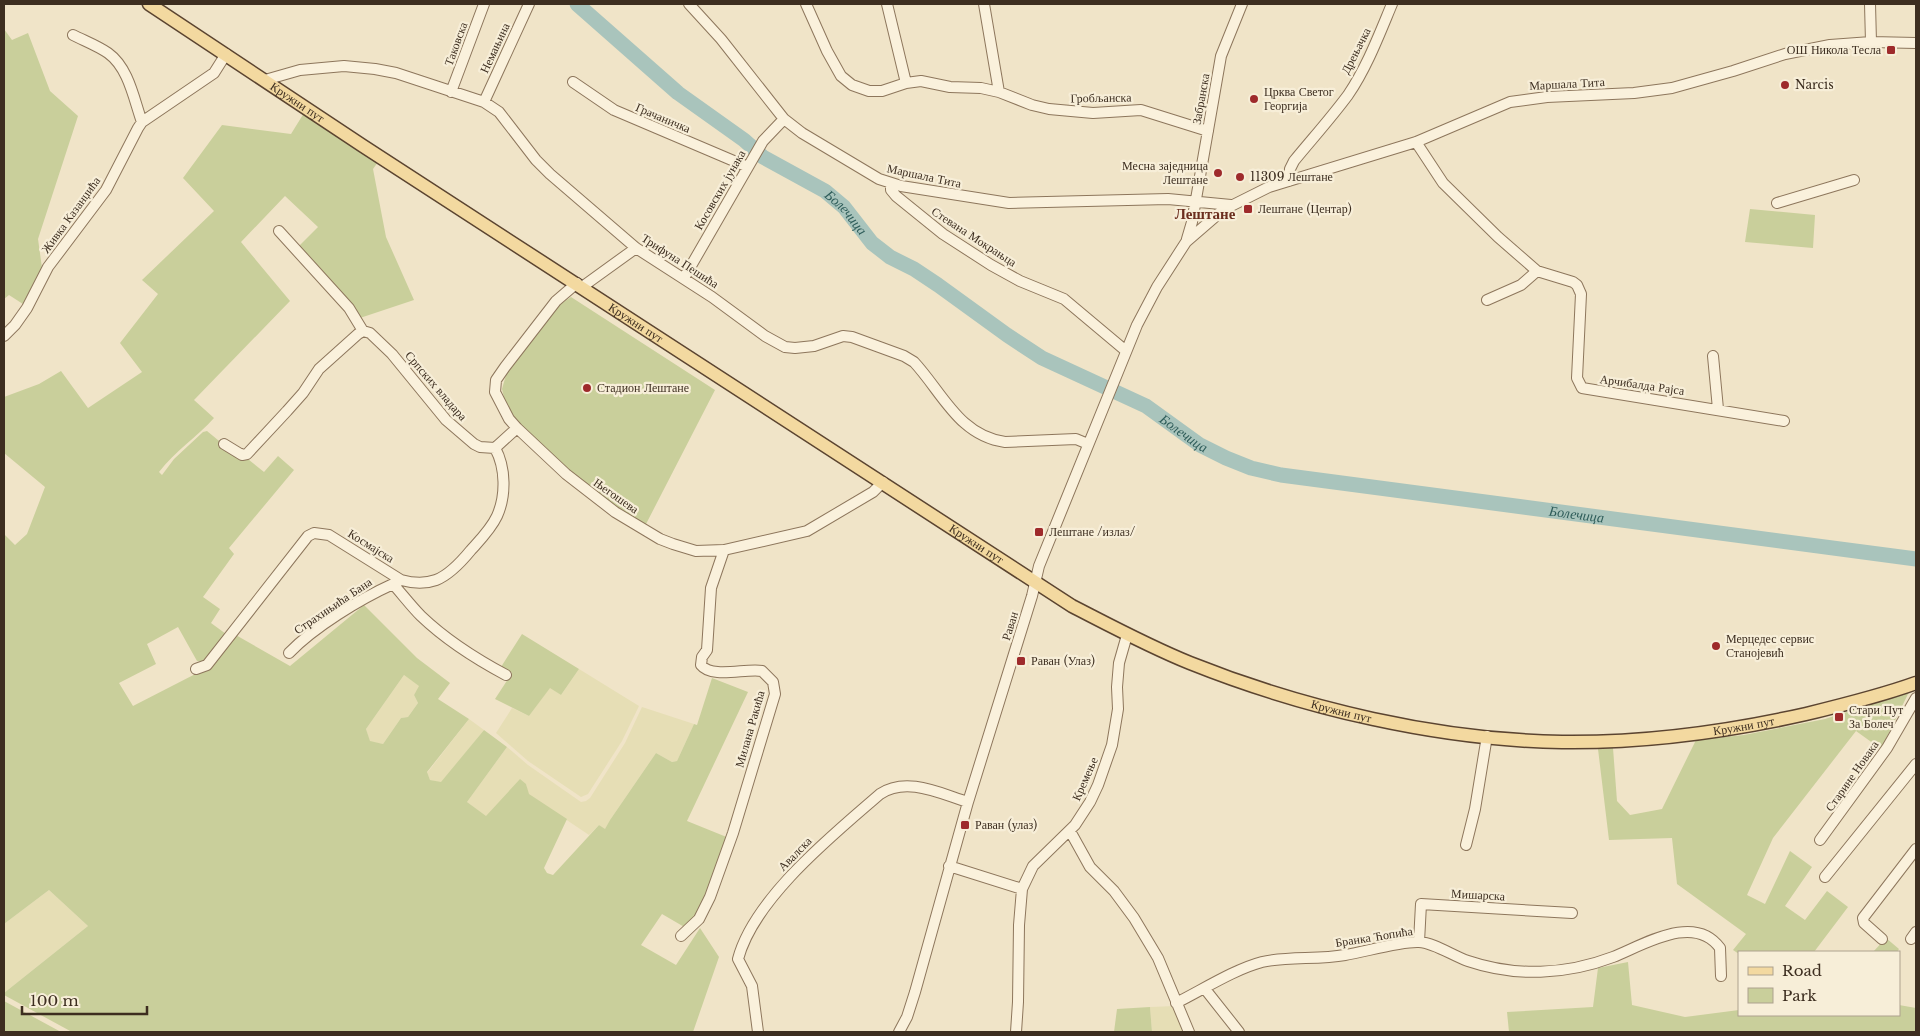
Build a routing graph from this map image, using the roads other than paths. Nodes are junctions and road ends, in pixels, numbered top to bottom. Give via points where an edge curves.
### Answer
1 (149, 4) edge
2 (484, 4) edge
3 (528, 4) edge
4 (689, 4) edge
5 (806, 4) edge
6 (887, 4) edge
7 (984, 4) edge
8 (1242, 4) edge
9 (1392, 4) edge
10 (1870, 4) edge
11 (73, 35) dead end
12 (1871, 42) junction
13 (1916, 43) edge
14 (226, 54) junction
15 (265, 80) junction
16 (573, 82) dead end
17 (906, 83) junction
18 (451, 92) junction
19 (999, 92) junction
20 (484, 102) junction
21 (784, 118) junction
22 (142, 122) junction
23 (1208, 131) junction
24 (1416, 142) junction
25 (748, 167) junction
26 (1854, 180) dead end
27 (1289, 181) junction
28 (891, 184) junction
29 (1196, 201) junction
30 (1776, 203) dead end
31 (1232, 205) junction
32 (278, 231) dead end
33 (1186, 242) junction
34 (636, 248) junction
35 (1537, 271) junction
36 (684, 278) junction
37 (579, 285) junction
38 (1487, 300) dead end
39 (363, 331) junction
40 (4, 336) edge
41 (1126, 351) junction
42 (1713, 356) dead end
43 (1718, 409) junction
44 (1784, 421) dead end
45 (517, 428) junction
46 (224, 444) dead end
47 (1088, 444) junction
48 (496, 448) junction
49 (883, 482) junction
50 (724, 550) junction
51 (1035, 581) junction
52 (397, 582) junction
53 (1127, 635) junction
54 (289, 654) dead end
55 (196, 669) dead end
56 (506, 675) dead end
57 (1916, 684) edge
58 (1916, 698) edge
59 (1487, 736) junction
60 (1916, 764) edge
61 (968, 802) junction
62 (1070, 831) junction
63 (1820, 840) dead end
64 (1466, 845) dead end
65 (1916, 849) edge
66 (949, 866) junction
67 (1825, 877) dead end
68 (1022, 889) junction
69 (1572, 913) dead end
70 (681, 936) dead end
71 (1882, 939) dead end
72 (1419, 942) junction
73 (1721, 976) dead end
74 (1205, 989) junction
75 (1176, 1003) junction
76 (758, 1032) edge
77 (899, 1032) edge
78 (1016, 1032) edge
79 (1189, 1032) edge
80 (1239, 1032) edge

1 - 14 main road, Кружни пут
2 - 18 street, Таковска
3 - 20 street, Немањина
4 - 21 street, Маршала Тита via 721,38
5 - 17 street, Гробљанска via 827,51 844,79 875,92
6 - 17 street
7 - 19 street
8 - 23 street, Забранска via 1221,56
9 - 27 street, Дрењачка via 1372,52 1348,94 1294,162
10 - 12 street
11 - 22 street via 108,53 118,62
12 - 13 street, Маршала Тита
12 - 24 street, Маршала Тита via 1830,45 1785,54 1672,88 1634,93 1547,96 1510,102
14 - 15 main road, Кружни пут
14 - 22 street, Живка Казанџића via 214,73
15 - 18 street, Трифуна Пешића via 300,70 344,66 396,73
15 - 37 main road, Кружни пут
16 - 25 street, Грачаничка via 614,110
17 - 19 street, Гробљанска
18 - 20 street, Трифуна Пешића
19 - 23 street, Гробљанска via 1049,109 1092,113 1141,110
20 - 34 street, Трифуна Пешића via 499,112 556,180
21 - 25 street, Косовских јунака via 766,137
21 - 28 street, Маршала Тита via 867,174
22 - 40 street, Живка Казанџића via 106,190 48,267 27,308
23 - 29 street, Забранска
24 - 27 street, Маршала Тита
24 - 35 street, Арчибалда Рајса via 1456,196
25 - 36 street, Косовских јунака
26 - 30 street
27 - 31 street, Маршала Тита
28 - 29 street, Маршала Тита via 1009,203
28 - 41 street, Стевана Мокрањца via 896,196 943,234 1020,281 1064,299
29 - 31 street, Маршала Тита
29 - 33 street, Раван
31 - 33 street, Раван
32 - 39 street, Српских владара via 350,308
33 - 41 street, Раван via 1157,287
34 - 36 street, Трифуна Пешића
34 - 37 street, Његошева
35 - 38 street via 1521,285
35 - 43 street, Арчибалда Рајса via 1567,279 1580,290 1576,378 1582,388
36 - 47 street, Трифуна Пешића via 765,336 786,347 805,348 848,336 910,359 959,420 996,441 1076,439
37 - 45 street, Његошева via 556,301 496,380 495,392
37 - 49 main road, Кружни пут
39 - 46 street via 319,369 303,393 247,454 242,455
39 - 48 street, Српских владара via 370,333 392,354 446,420 474,444
41 - 47 street, Раван
42 - 43 street
43 - 44 street, Арчибалда Рајса
45 - 48 street
45 - 50 street, Његошева via 590,495 645,531 696,551
47 - 51 street, Раван
48 - 52 street, Космајска via 504,479 500,509 491,526 444,576 428,582
49 - 50 street, Његошева via 873,492 807,531
49 - 51 main road, Кружни пут
50 - 70 street, Милана Ракића via 711,588 707,650 702,657 702,665 707,671 762,671 773,682 775,694 710,897 699,919
51 - 53 main road, Кружни пут via 1072,606
51 - 61 street, Раван
52 - 54 street, Страхињића Бана via 341,613
52 - 55 street, Космајска via 329,535 314,533 308,536 207,664
52 - 56 street via 421,616 488,666
53 - 59 main road, Кружни пут via 1219,674 1315,705 1407,725
53 - 62 street, Кремење via 1120,663 1118,709 1110,753 1090,802
57 - 59 main road, Кружни пут via 1825,710 1681,736 1564,742
58 - 63 street, Старине Новака via 1887,748
59 - 64 street
60 - 67 street
61 - 66 street, Раван
61 - 76 street, Авалска via 921,788 890,788 810,856 761,913 741,948 738,959 752,986
62 - 68 street, Кремење via 1033,866
62 - 75 street via 1090,867 1134,918 1158,958
65 - 71 street via 1864,918 1864,923
66 - 68 street
66 - 77 street, Раван via 915,992
68 - 78 street, Кремење
69 - 72 street, Мишарска via 1421,904
72 - 73 street, Бранка Ћопића via 1486,966 1550,971 1590,965 1668,934 1696,933 1720,948
72 - 74 street, Бранка Ћопића via 1342,956 1264,962
74 - 75 street, Бранка Ћопића
74 - 80 street
75 - 79 street

